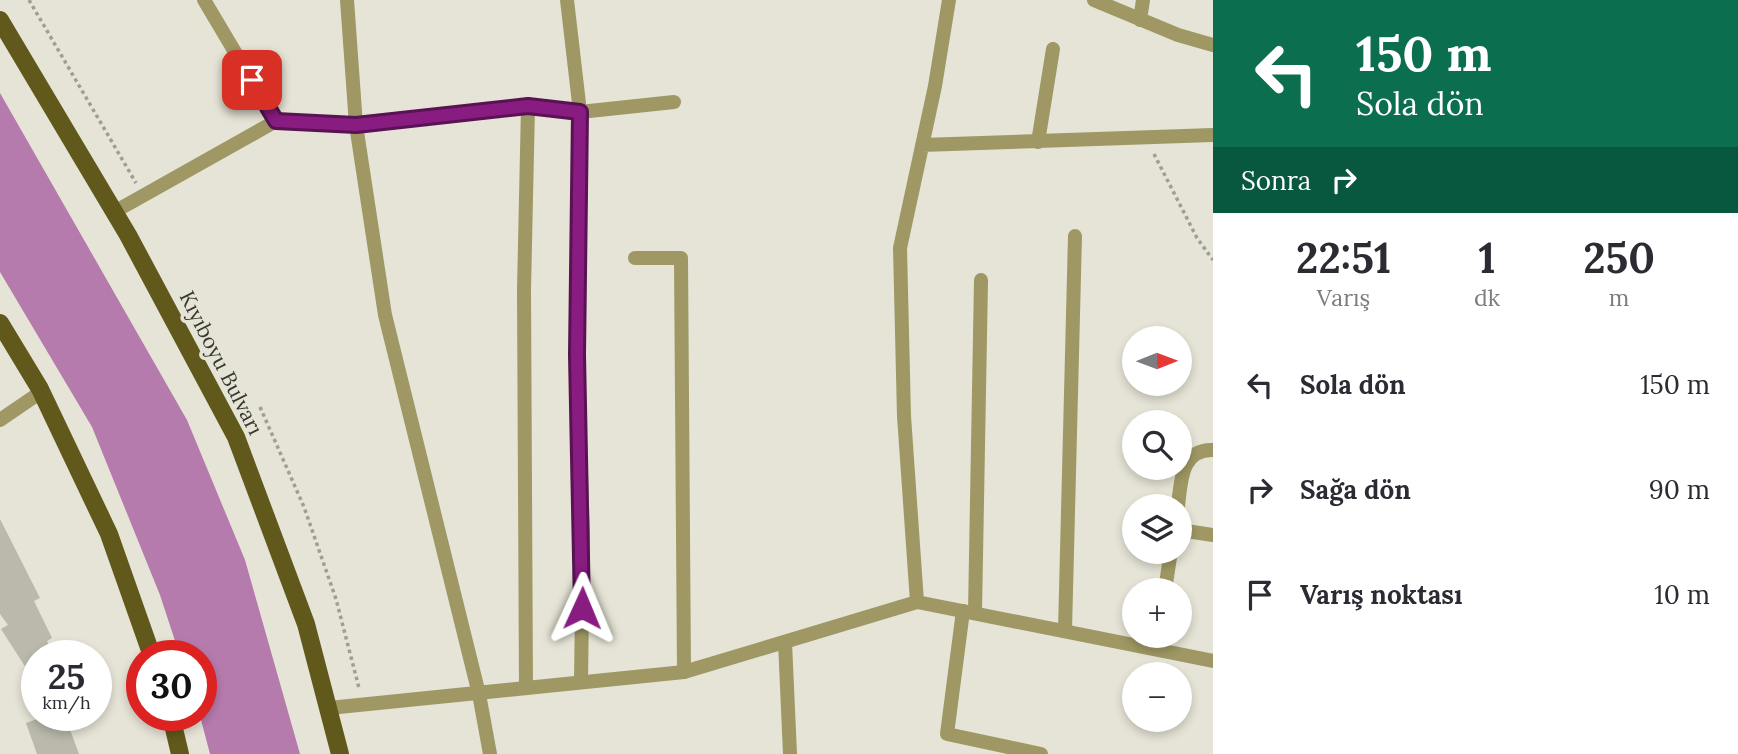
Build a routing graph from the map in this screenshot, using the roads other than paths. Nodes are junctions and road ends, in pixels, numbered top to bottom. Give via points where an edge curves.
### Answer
1 (204, 0) edge
2 (347, 0) edge
3 (567, 0) edge
4 (949, 0) edge
5 (1094, 0) edge
6 (1143, 0) edge
7 (0, 20) edge
8 (1140, 20) junction
9 (1213, 45) edge
10 (1053, 49) dead end
11 (674, 102) dead end
12 (528, 106) junction
13 (580, 112) junction
14 (276, 121) junction
15 (356, 125) junction
16 (1213, 135) edge
17 (1038, 142) junction
18 (922, 145) junction
19 (114, 212) junction
20 (1075, 236) dead end
21 (635, 258) dead end
22 (981, 279) dead end
23 (0, 323) edge
24 (41, 392) junction
25 (0, 420) edge
26 (1213, 450) edge
27 (1180, 494) edge
28 (1192, 532) edge
29 (1213, 535) edge
30 (917, 603) junction
31 (969, 612) junction
32 (1065, 630) junction
33 (1122, 637) edge
34 (146, 640) edge
35 (785, 642) junction
36 (1177, 648) edge
37 (1213, 661) edge
38 (684, 672) junction
39 (581, 681) junction
40 (526, 687) junction
41 (479, 694) junction
42 (329, 708) junction
43 (175, 731) edge
44 (180, 754) edge
45 (340, 754) edge
46 (490, 754) edge
47 (790, 754) edge
48 (1041, 754) edge

1 - 14 street
2 - 15 street
3 - 13 street
4 - 18 street
5 - 8 street
6 - 8 street
7 - 19 main road, Kıyıboyu Bulvarı
8 - 9 street
10 - 17 street
11 - 13 street
12 - 13 street
12 - 15 street
12 - 40 street
13 - 39 street
14 - 15 street
14 - 19 street
15 - 41 street via 386,315
16 - 17 street
17 - 18 street
18 - 30 street via 900,248 904,416
19 - 42 main road, Kıyıboyu Bulvarı via 236,437 306,624
20 - 32 street
21 - 38 street via 681,258
22 - 31 street
23 - 24 main road
24 - 25 street
24 - 34 main road via 109,534
26 - 27 street via 1193,454 1186,463
28 - 29 street
30 - 31 street
30 - 35 street
31 - 32 street
31 - 48 street via 947,734
32 - 33 street
35 - 38 street
35 - 47 street
36 - 37 street
38 - 39 street
39 - 40 street
40 - 41 street
41 - 42 street
41 - 46 street
42 - 45 main road, Kıyıboyu Bulvarı
43 - 44 main road

